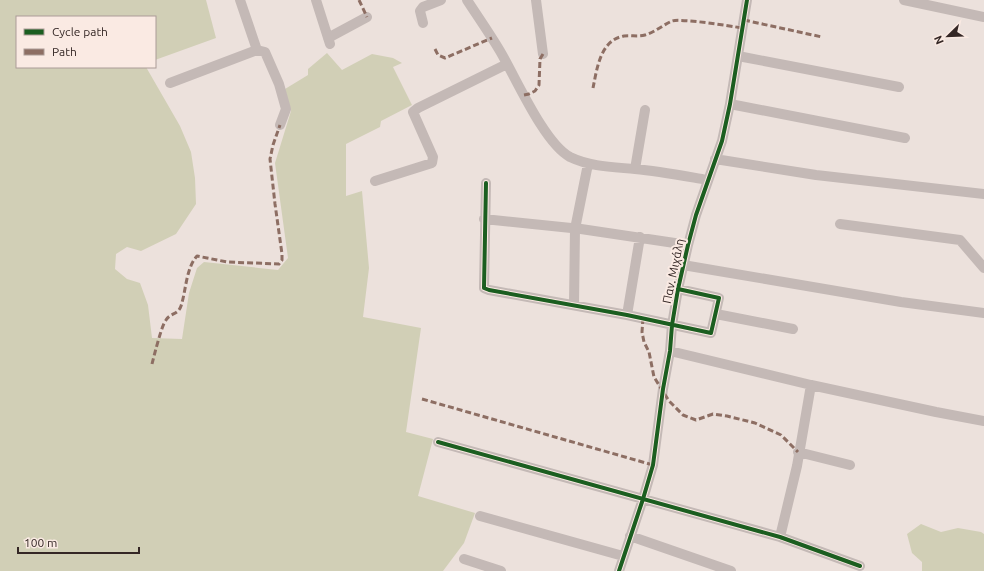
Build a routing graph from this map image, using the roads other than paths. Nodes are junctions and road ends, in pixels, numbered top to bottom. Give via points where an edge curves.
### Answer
1 (240, 0) edge
2 (316, 0) edge
3 (441, 0) edge
4 (468, 0) edge
5 (536, 0) edge
6 (747, 0) edge
7 (904, 0) edge
8 (367, 17) dead end
9 (984, 17) edge
10 (423, 23) dead end
11 (257, 50) junction
12 (543, 54) dead end
13 (738, 56) junction
14 (507, 64) junction
15 (170, 83) dead end
16 (899, 86) dead end
17 (730, 104) junction
18 (645, 110) dead end
19 (280, 125) dead end
20 (905, 138) dead end
21 (715, 159) junction
22 (588, 164) junction
23 (635, 169) junction
24 (707, 180) junction
25 (375, 181) dead end
26 (486, 183) dead end
27 (984, 194) edge
28 (484, 219) junction
29 (840, 224) dead end
30 (575, 229) junction
31 (640, 237) junction
32 (688, 245) junction
33 (683, 265) junction
34 (984, 268) edge
35 (678, 289) junction
36 (574, 305) junction
37 (984, 313) edge
38 (627, 314) junction
39 (716, 314) junction
40 (672, 326) junction
41 (793, 329) dead end
42 (670, 351) junction
43 (811, 385) junction
44 (984, 420) edge
45 (438, 442) dead end
46 (798, 452) junction
47 (850, 465) dead end
48 (643, 499) junction
49 (480, 516) dead end
50 (630, 536) junction
51 (780, 537) junction
52 (623, 556) junction
53 (464, 559) dead end
54 (860, 566) dead end
55 (501, 571) edge
56 (619, 571) edge
57 (731, 571) edge

1 - 11 street
2 - 8 street via 329,41
3 - 10 street via 423,7 420,11
4 - 14 street
5 - 12 street
6 - 13 street, Παν. Μιχάλη
7 - 9 street
11 - 15 street
11 - 19 street via 265,52 279,84 286,109
13 - 16 street
13 - 17 street, Παν. Μιχάλη
14 - 22 street via 534,113 555,144 568,156
14 - 25 street via 413,112 433,157 432,163
17 - 20 street
17 - 21 street, Παν. Μιχάλη via 722,141
18 - 23 street
21 - 24 street, Παν. Μιχάλη
21 - 27 street via 816,175
22 - 23 street
22 - 30 street
23 - 24 street
24 - 32 street, Παν. Μιχάλη
26 - 28 street
28 - 30 street
28 - 36 street via 484,288
29 - 34 street via 960,240
30 - 31 street
30 - 36 street
31 - 32 street
31 - 38 street
32 - 33 street, Παν. Μιχάλη
33 - 35 street, Παν. Μιχάλη
33 - 37 street via 901,302
35 - 39 street via 719,298
35 - 40 street, Παν. Μιχάλη
36 - 38 street
38 - 40 street
39 - 40 street via 711,333
39 - 41 street
40 - 42 street, Παν. Μιχάλη
42 - 43 street
42 - 48 street, Παν. Μιχάλη via 654,459
43 - 44 street
43 - 46 street
45 - 48 street
46 - 47 street
46 - 51 street
48 - 50 street, Παν. Μιχάλη
48 - 51 street
49 - 52 street
50 - 52 street, Παν. Μιχάλη
50 - 57 street
51 - 54 street
52 - 56 street, Παν. Μιχάλη
53 - 55 street

